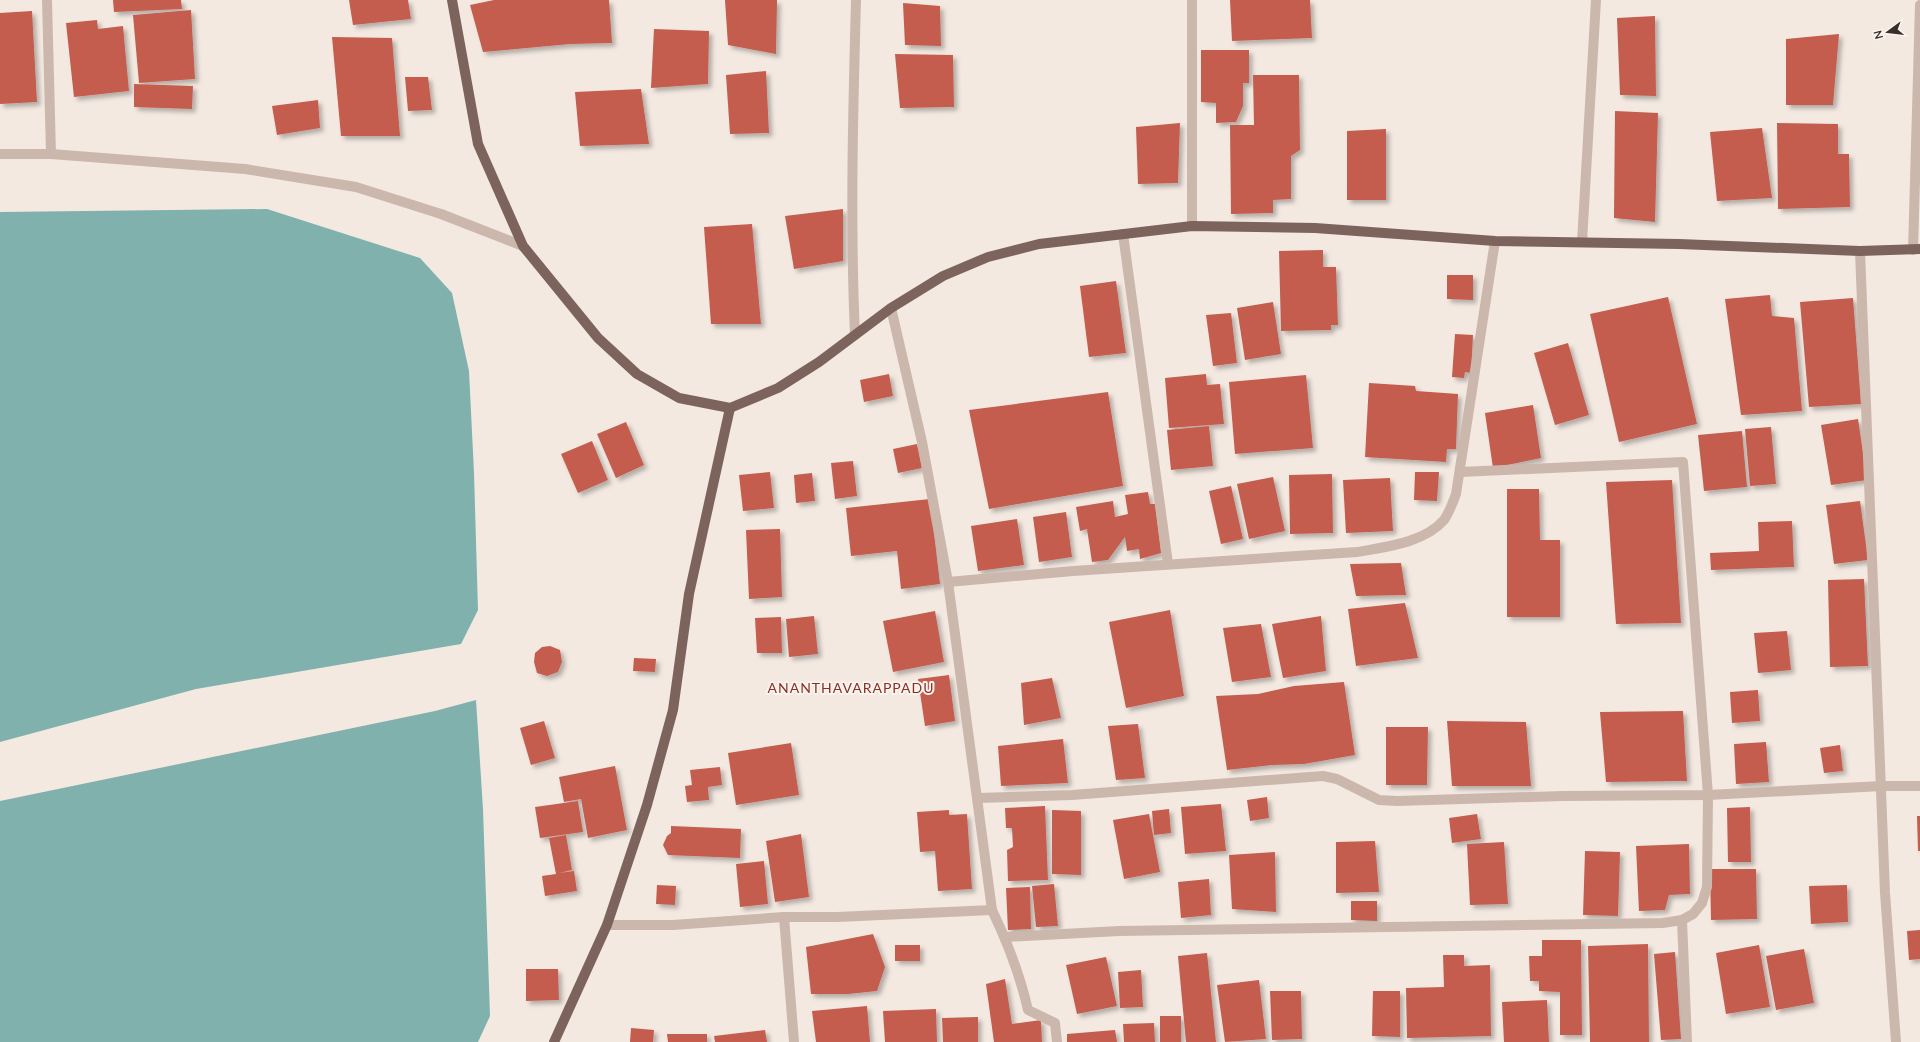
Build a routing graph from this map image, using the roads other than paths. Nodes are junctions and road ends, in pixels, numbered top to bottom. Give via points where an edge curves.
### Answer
1 (47, 0) edge
2 (452, 0) edge
3 (856, 0) edge
4 (1192, 0) edge
5 (1596, 0) edge
6 (1920, 5) edge
7 (0, 154) edge
8 (51, 154) junction
9 (1192, 226) junction
10 (1123, 234) junction
11 (1495, 241) junction
12 (1582, 242) junction
13 (523, 246) junction
14 (1917, 249) edge
15 (1860, 251) junction
16 (891, 308) junction
17 (855, 335) junction
18 (730, 408) junction
19 (1460, 472) junction
20 (1168, 564) junction
21 (948, 582) junction
22 (1882, 786) junction
23 (1920, 786) edge
24 (1708, 795) junction
25 (978, 798) junction
26 (992, 910) junction
27 (784, 917) junction
28 (1682, 920) junction
29 (607, 925) junction
30 (1005, 937) junction
31 (554, 1042) edge
32 (794, 1042) edge
33 (1057, 1042) edge
34 (1687, 1042) edge
35 (1896, 1042) edge

1 - 8 street
2 - 13 main road via 478,144
3 - 17 street via 852,260
4 - 9 street
5 - 12 street
6 - 14 street
7 - 8 street
8 - 13 street via 245,168 356,187 441,214
9 - 10 main road
9 - 11 main road via 1315,228
10 - 16 main road via 1039,244 988,257 943,276
10 - 20 street
11 - 12 main road
11 - 19 street
12 - 15 main road
13 - 18 main road via 598,338 637,374 679,398
14 - 15 main road
15 - 22 street
16 - 17 main road
16 - 21 street via 922,442
17 - 18 main road via 778,388
18 - 29 main road via 689,594 672,710 647,805
19 - 20 street via 1456,494 1444,520 1422,536 1395,545 1357,552
19 - 24 street via 1682,462
20 - 21 street
21 - 25 street
22 - 23 street
22 - 24 street
22 - 35 street
24 - 25 street via 1397,801 1379,800 1337,779 1323,776 1072,795
24 - 28 street via 1707,887 1702,903 1693,914
25 - 26 street
26 - 27 street
26 - 30 street
27 - 29 street via 673,925
27 - 32 street
28 - 30 street via 1625,924 1119,931
28 - 34 street
29 - 31 main road
30 - 33 street via 1020,976 1028,1010 1055,1023

